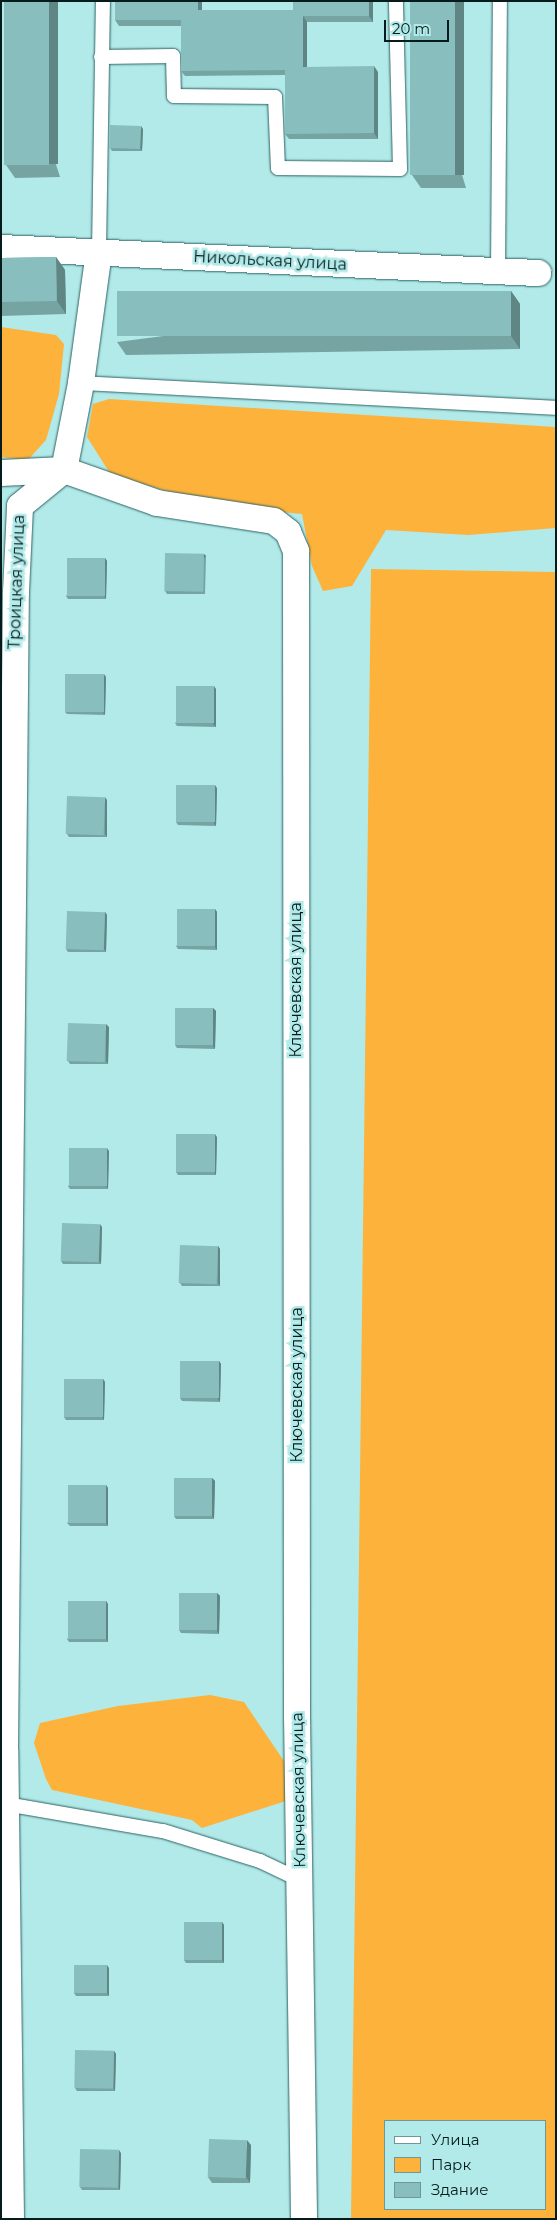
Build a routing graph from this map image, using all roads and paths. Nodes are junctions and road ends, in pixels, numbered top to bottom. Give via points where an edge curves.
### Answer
1 (103, 1) edge
2 (396, 1) edge
3 (500, 1) edge
4 (102, 57) junction
5 (1, 248) edge
6 (99, 252) junction
7 (498, 273) junction
8 (547, 273) edge
9 (81, 384) junction
10 (556, 408) edge
11 (64, 470) junction
12 (1, 473) edge
13 (3, 1750) edge
14 (6, 1804) junction
15 (300, 1880) junction
16 (11, 2219) edge
17 (304, 2219) edge

1 - 4 lane
2 - 4 lane via 400,169 278,168 275,97 174,96 173,56
3 - 7 lane
4 - 6 lane
5 - 6 street, Никольская улица
6 - 7 street, Никольская улица
6 - 9 street
7 - 8 street, Никольская улица
9 - 10 lane
9 - 11 street
11 - 12 street
11 - 13 street, Троицкая улица via 20,506 15,622
11 - 15 street, Ключевская улица via 157,503 274,522 288,532 296,551
13 - 14 street, Троицкая улица
14 - 15 lane via 163,1832 260,1861
14 - 16 street, Троицкая улица
15 - 17 street, Ключевская улица

